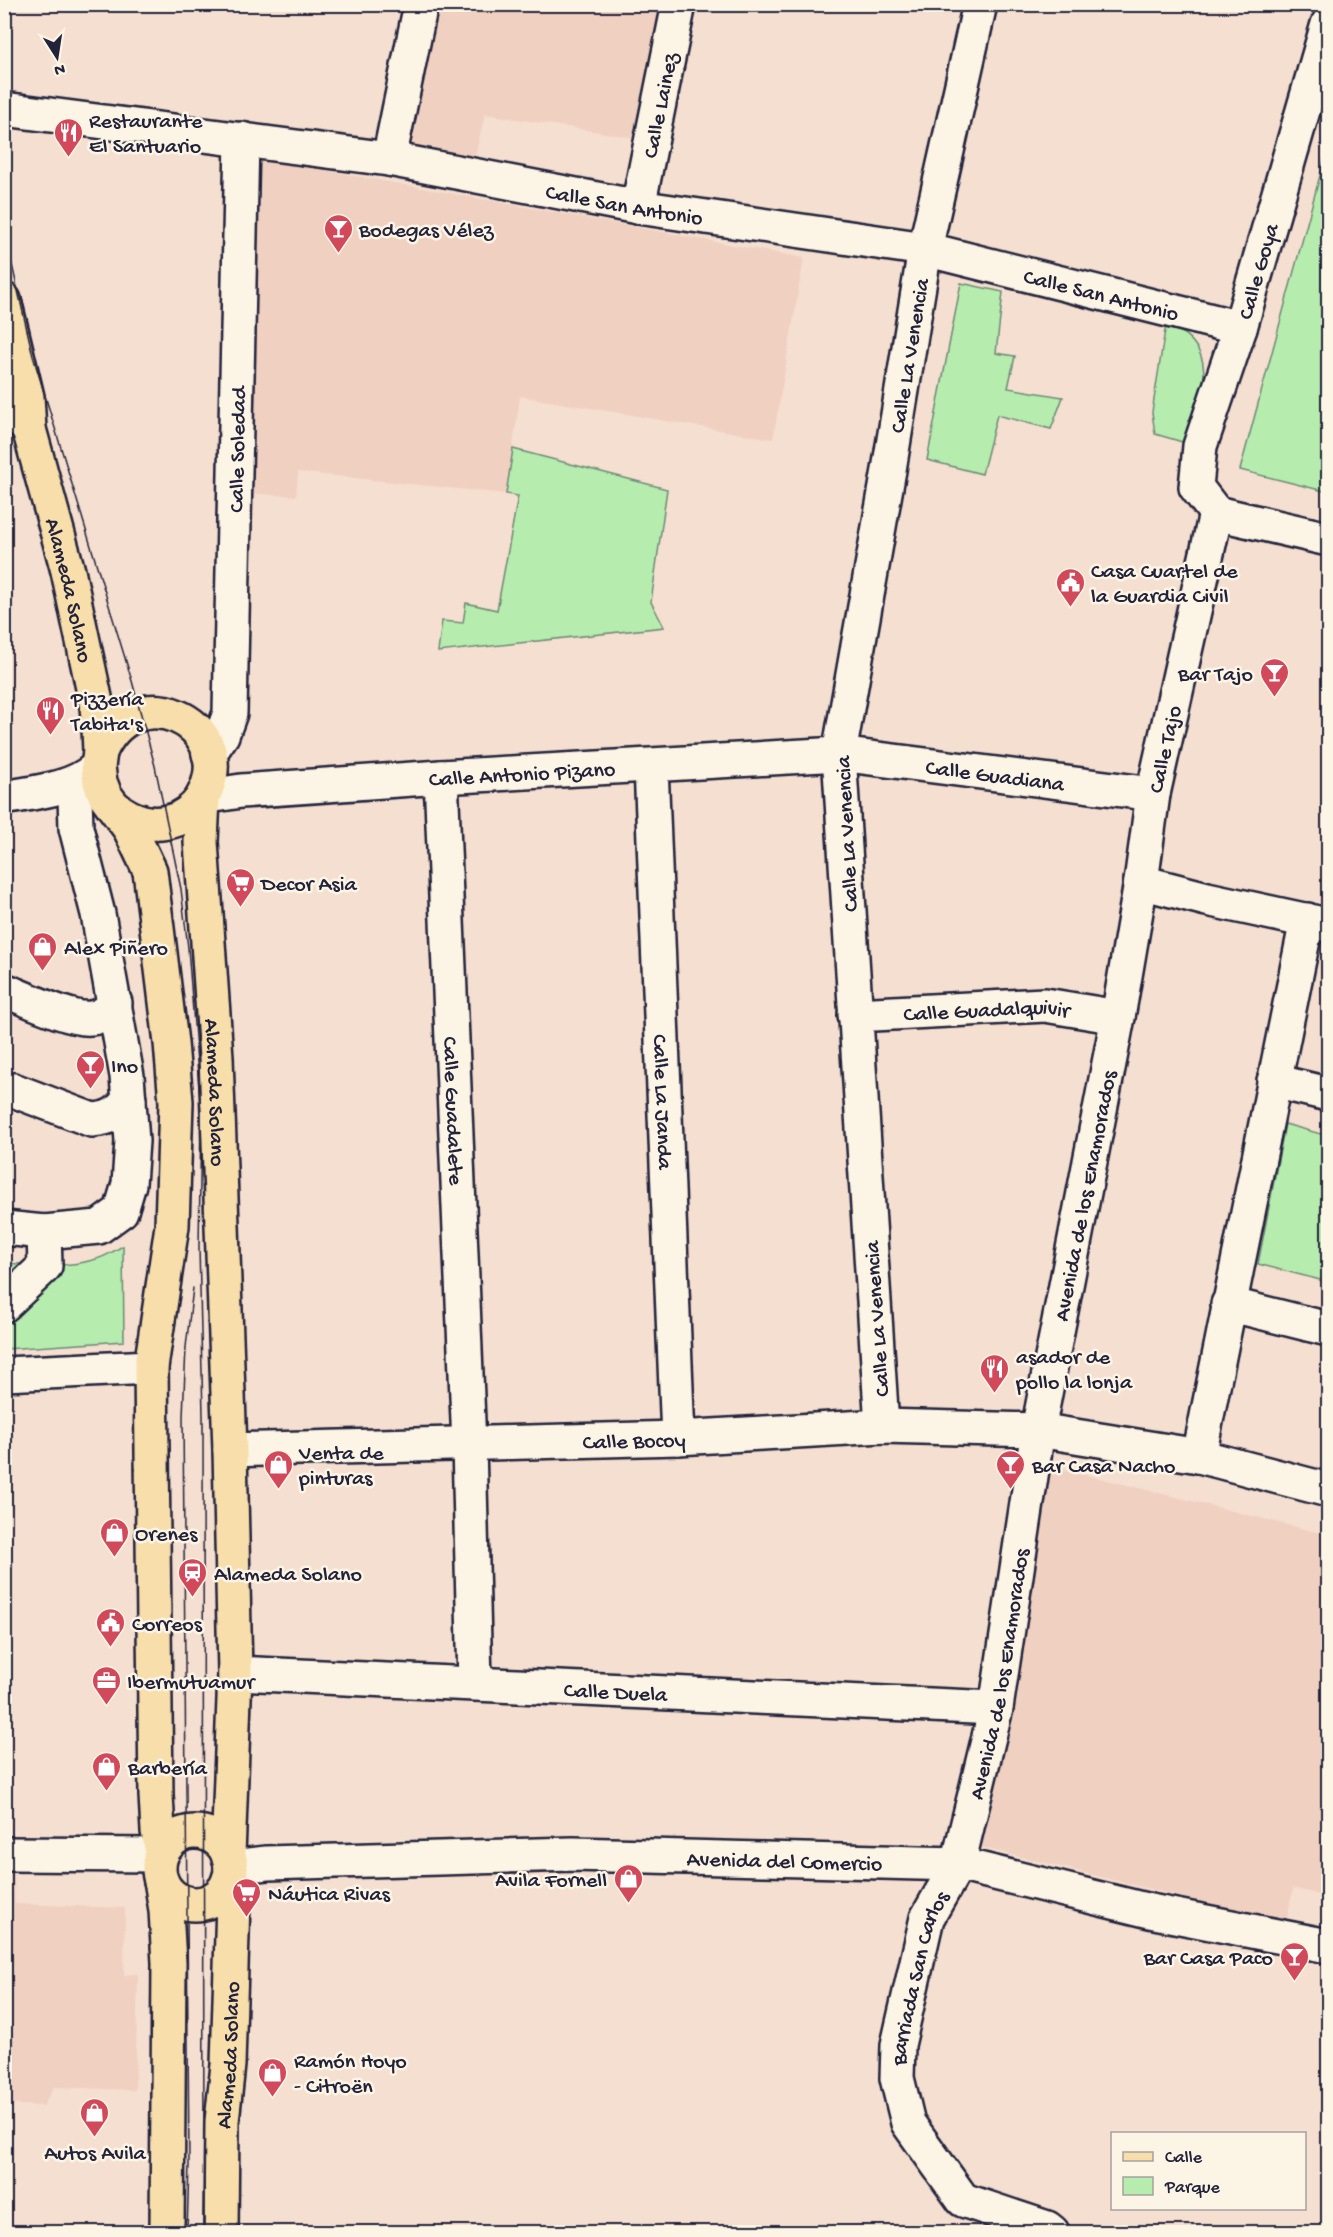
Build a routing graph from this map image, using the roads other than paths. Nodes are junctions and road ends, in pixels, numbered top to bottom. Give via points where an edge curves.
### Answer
1 (421, 4) edge
2 (679, 4) edge
3 (980, 4) edge
4 (1329, 24) edge
5 (4, 109) edge
6 (242, 138) junction
7 (389, 159) junction
8 (638, 207) junction
9 (925, 249) junction
10 (4, 300) edge
11 (1240, 328) junction
12 (17, 421) edge
13 (1216, 513) junction
14 (1329, 539) edge
15 (210, 754) junction
16 (838, 754) junction
17 (94, 766) junction
18 (651, 766) junction
19 (441, 777) junction
20 (1153, 794) junction
21 (203, 797) junction
22 (4, 798) edge
23 (114, 807) junction
24 (1142, 882) junction
25 (1318, 923) edge
26 (4, 990) edge
27 (115, 1003) junction
28 (855, 1015) junction
29 (1118, 1017) junction
30 (1274, 1081) junction
31 (4, 1089) edge
32 (1329, 1094) edge
33 (129, 1100) junction
34 (4, 1228) edge
35 (44, 1232) junction
36 (1228, 1304) junction
37 (4, 1305) edge
38 (1329, 1329) edge
39 (151, 1367) junction
40 (4, 1374) edge
41 (882, 1426) junction
42 (1038, 1430) junction
43 (678, 1438) junction
44 (469, 1445) junction
45 (230, 1450) junction
46 (1199, 1456) junction
47 (1329, 1490) edge
48 (235, 1673) junction
49 (475, 1683) junction
50 (996, 1708) junction
51 (4, 1854) edge
52 (161, 1862) junction
53 (958, 1864) junction
54 (229, 1867) junction
55 (1329, 1946) edge
56 (1048, 2231) edge
57 (167, 2232) edge
58 (221, 2232) edge

1 - 7 street
2 - 8 street, Calle Lainez
3 - 9 street, Calle La Venencia
4 - 11 street, Calle Goya
5 - 6 street, Calle San Antonio
6 - 7 street, Calle San Antonio
6 - 15 street, Calle Soledad via 230,713
7 - 8 street, Calle San Antonio
8 - 9 street, Calle San Antonio
9 - 11 street, Calle San Antonio
9 - 16 street, Calle La Venencia
10 - 12 main road, Alameda Solano via 27,397
11 - 13 street, Calle Goya via 1200,446 1196,488
12 - 17 main road, Alameda Solano via 68,571 97,707
13 - 14 street
13 - 20 street, Calle Tajo
15 - 17 main road via 190,724 155,711 141,713 115,727
15 - 21 main road, Alameda Solano via 209,783
16 - 18 street, Calle Antonio Pizano
16 - 20 street, Calle Guadiana
16 - 28 street, Calle La Venencia
17 - 22 street via 71,783
17 - 23 main road, Alameda Solano
17 - 27 street via 75,796 76,828
18 - 19 street, Calle Antonio Pizano
18 - 43 street, Calle La Janda
19 - 21 street, Calle Antonio Pizano
19 - 44 street, Calle Guadalete
20 - 24 street, Calle Tajo
21 - 23 main road via 182,817 160,824 139,822
21 - 45 main road, Alameda Solano via 201,842 216,1057
23 - 39 main road, Alameda Solano via 150,871 176,1102 172,1226
24 - 25 street
24 - 29 street, Avenida de los Enamorados
25 - 30 street
26 - 27 street via 80,1018 100,1017
27 - 33 street
28 - 29 street, Calle Guadalquivir via 1045,1005
28 - 41 street, Calle La Venencia
29 - 42 street, Avenida de los Enamorados
30 - 32 street
30 - 36 street
31 - 33 street via 92,1120 113,1116
33 - 35 street via 129,1184 121,1211 99,1227
34 - 35 street
35 - 37 street via 45,1266
36 - 38 street
36 - 46 street
39 - 40 street
39 - 52 main road, Alameda Solano via 156,1795
41 - 42 street, Calle Bocoy
41 - 43 street, Calle Bocoy
42 - 46 street, Calle Bocoy
42 - 50 street, Avenida de los Enamorados
43 - 44 street, Calle Bocoy
44 - 45 street, Calle Bocoy
44 - 49 street, Calle Guadalete
45 - 48 main road, Alameda Solano
46 - 47 street, Calle Bocoy
48 - 49 street, Calle Duela
48 - 54 main road, Alameda Solano
49 - 50 street, Calle Duela
50 - 53 street, Avenida de los Enamorados
51 - 52 street
52 - 54 main road via 174,1838 192,1832 204,1833 222,1844
52 - 54 main road via 166,1890 190,1903 204,1902 223,1890
52 - 57 main road, Alameda Solano via 169,1963
53 - 54 street, Avenida del Comercio via 573,1854
53 - 55 street, Avenida del Comercio via 1150,1911
53 - 56 street, Barriada San Carlos via 927,1918 898,2044 897,2078 908,2123 963,2200
54 - 58 main road, Alameda Solano via 233,1902 228,2065 222,2121

